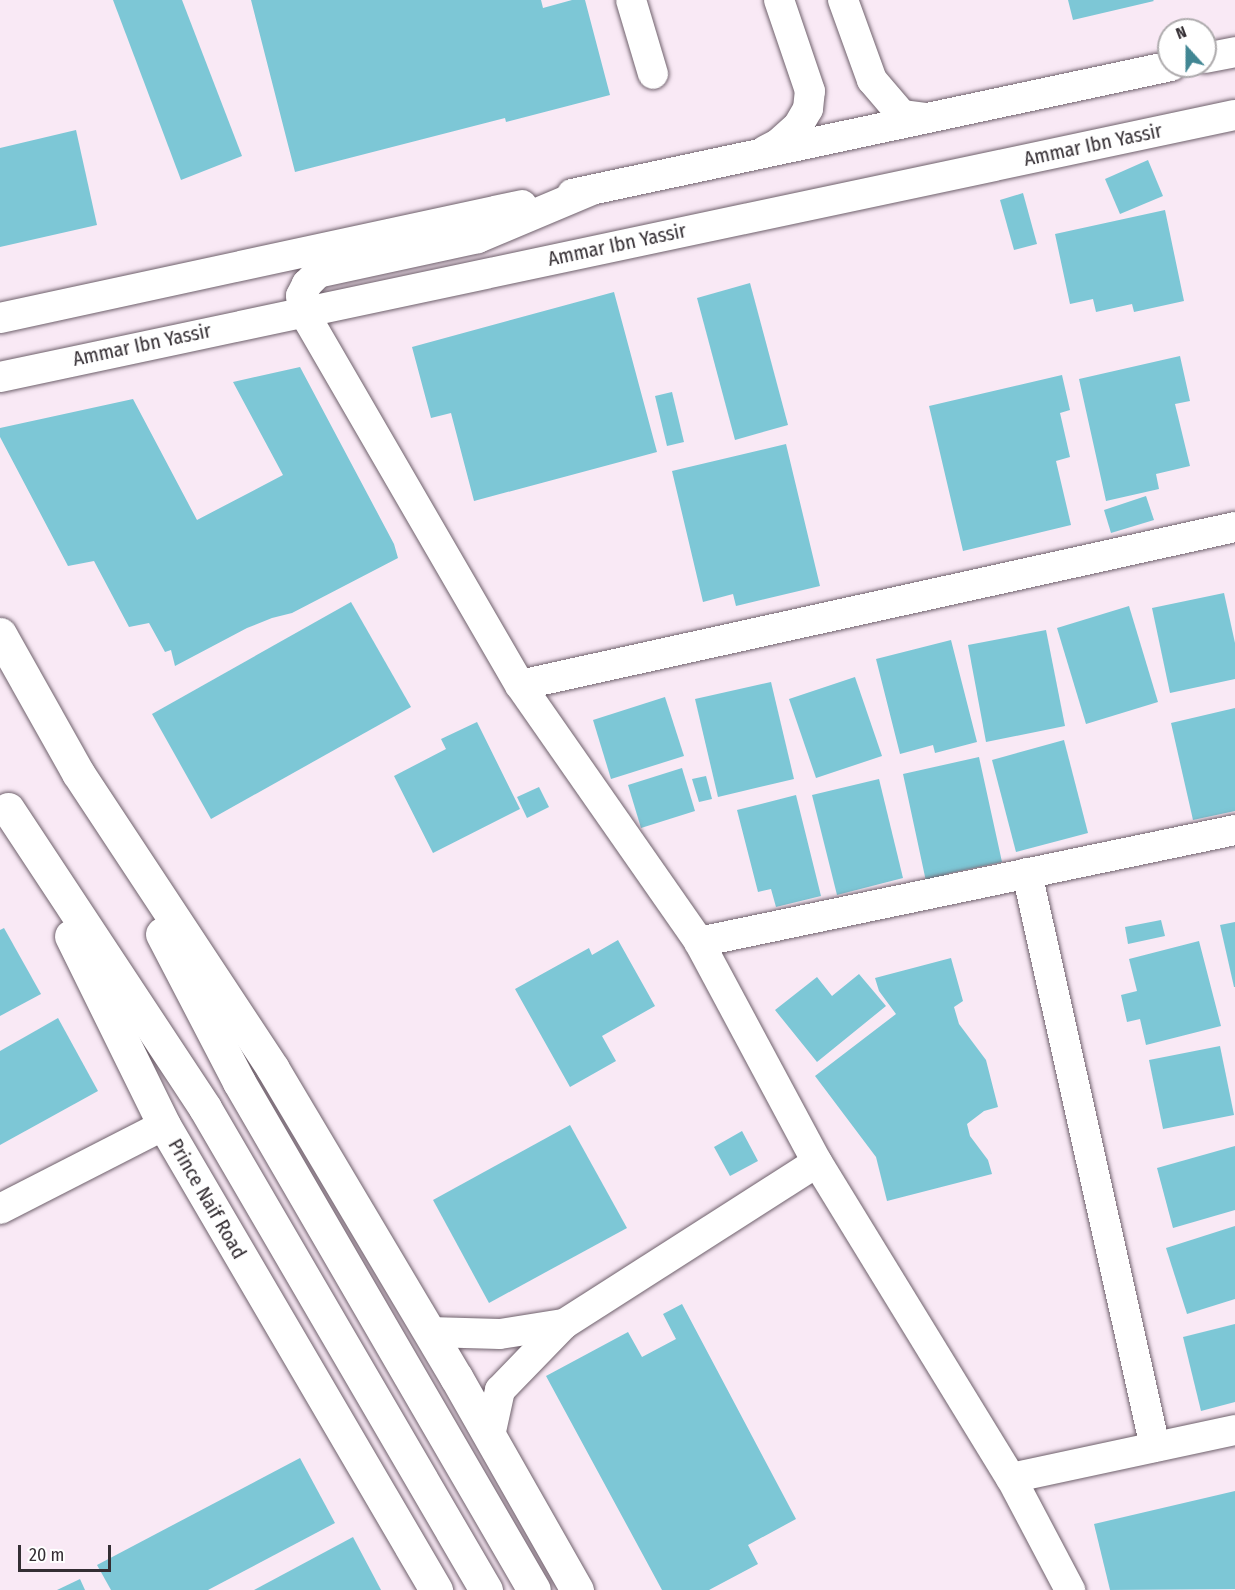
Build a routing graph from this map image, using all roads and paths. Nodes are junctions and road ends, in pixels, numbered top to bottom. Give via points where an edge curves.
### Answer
1 (631, 0) edge
2 (779, 0) edge
3 (843, 0) edge
4 (1235, 52) edge
5 (1217, 56) edge
6 (1157, 69) edge
7 (653, 74) dead end
8 (1235, 115) edge
9 (933, 118) junction
10 (756, 154) junction
11 (592, 190) junction
12 (303, 311) junction
13 (0, 318) edge
14 (0, 377) edge
15 (1235, 527) edge
16 (0, 634) edge
17 (520, 685) junction
18 (78, 773) junction
19 (4, 802) edge
20 (1235, 830) edge
21 (1027, 873) junction
22 (699, 942) junction
23 (164, 1125) junction
24 (817, 1162) junction
25 (0, 1209) edge
26 (564, 1324) junction
27 (430, 1332) junction
28 (1235, 1430) edge
29 (490, 1436) junction
30 (1155, 1447) junction
31 (1011, 1478) junction
32 (436, 1590) edge
33 (486, 1590) edge
34 (534, 1590) edge
35 (577, 1590) edge
36 (1070, 1590) edge

1 - 7 street
2 - 10 street via 810,91 808,109 798,126 778,144
3 - 9 street via 872,81 887,101 902,115
4 - 5 street
6 - 9 street
8 - 12 street, Ammar Ibn Yassir
9 - 10 street
10 - 11 street
11 - 12 street via 478,238 318,273 301,296
11 - 13 street
12 - 14 street, Ammar Ibn Yassir
12 - 17 street
15 - 17 street
16 - 18 main road
17 - 22 street
18 - 27 main road via 273,1069
18 - 34 main road via 239,1082
19 - 23 main road, Prince Naif Road
19 - 33 main road via 205,1108
20 - 21 street
21 - 22 street
21 - 30 street
22 - 24 street
23 - 25 street
23 - 32 main road, Prince Naif Road
24 - 26 street
24 - 31 street
26 - 27 street via 500,1334
26 - 29 street via 500,1390
27 - 29 main road
28 - 30 street
29 - 35 main road
30 - 31 street
31 - 36 street

